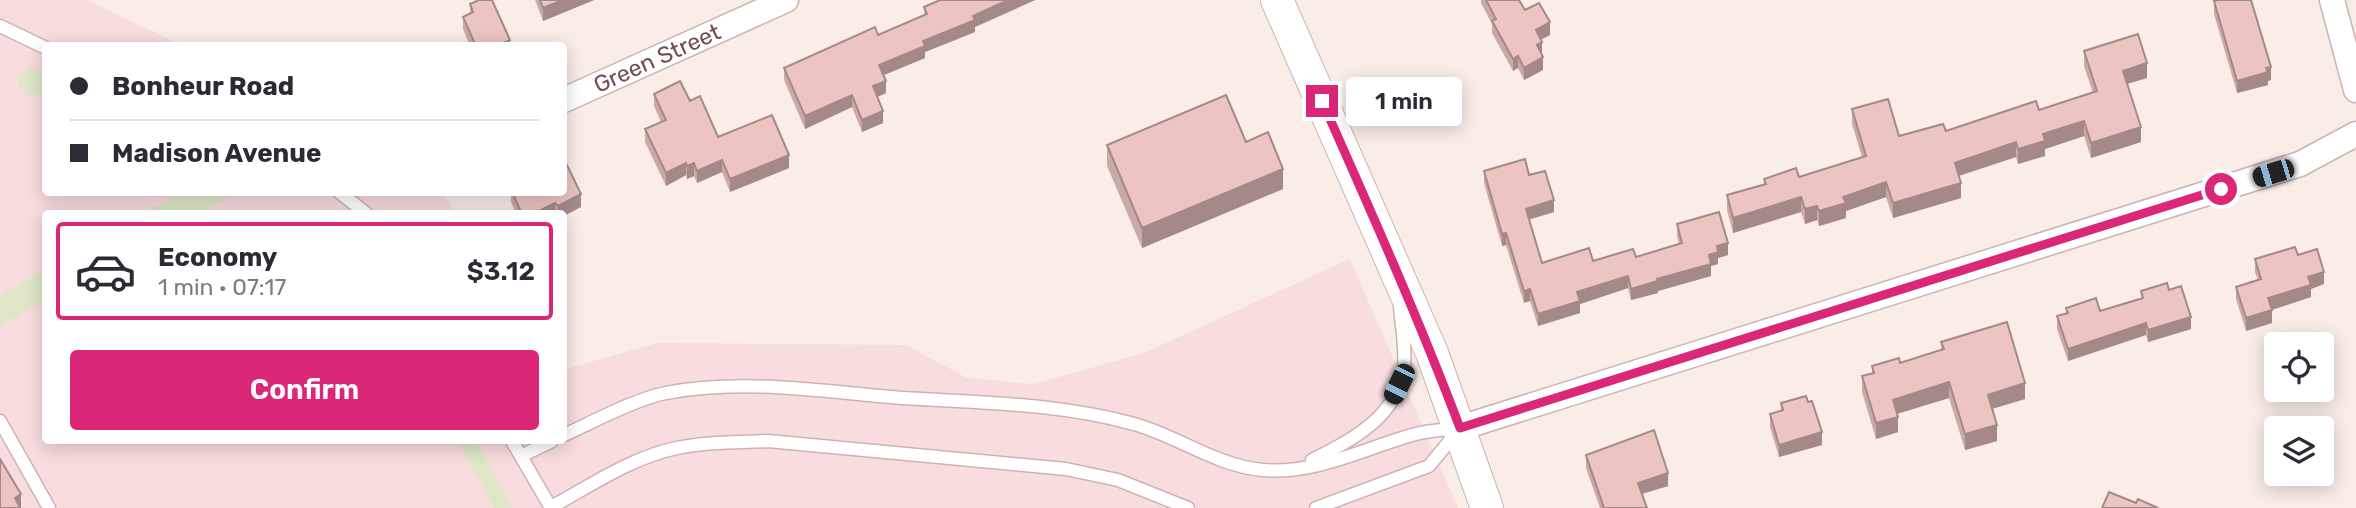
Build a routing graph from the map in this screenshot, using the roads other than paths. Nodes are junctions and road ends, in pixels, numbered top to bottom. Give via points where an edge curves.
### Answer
1 (786, 0) edge
2 (1277, 0) edge
3 (2332, 0) edge
4 (0, 26) edge
5 (42, 46) edge
6 (2356, 90) edge
7 (567, 99) edge
8 (2356, 134) edge
9 (344, 196) edge
10 (362, 210) edge
11 (1398, 271) junction
12 (0, 421) edge
13 (1460, 428) junction
14 (567, 434) edge
15 (514, 444) edge
16 (546, 444) edge
17 (520, 456) junction
18 (1296, 468) junction
19 (551, 507) edge
20 (49, 508) edge
21 (1188, 508) edge
22 (1316, 508) edge
23 (1488, 508) edge

1 - 7 street, Green Street
2 - 11 street
3 - 6 street
4 - 5 lane
8 - 13 street via 2300,164
9 - 10 lane
11 - 13 street
11 - 18 lane via 1404,366 1385,414 1348,442
12 - 20 lane
13 - 18 lane via 1419,433
13 - 22 lane via 1429,466
13 - 23 street
14 - 18 lane via 663,393 715,386 768,388 1076,410 1136,424 1229,463 1264,470
15 - 17 lane
16 - 17 lane
17 - 19 lane
19 - 21 lane via 640,460 676,448 768,441 1066,469 1118,480

